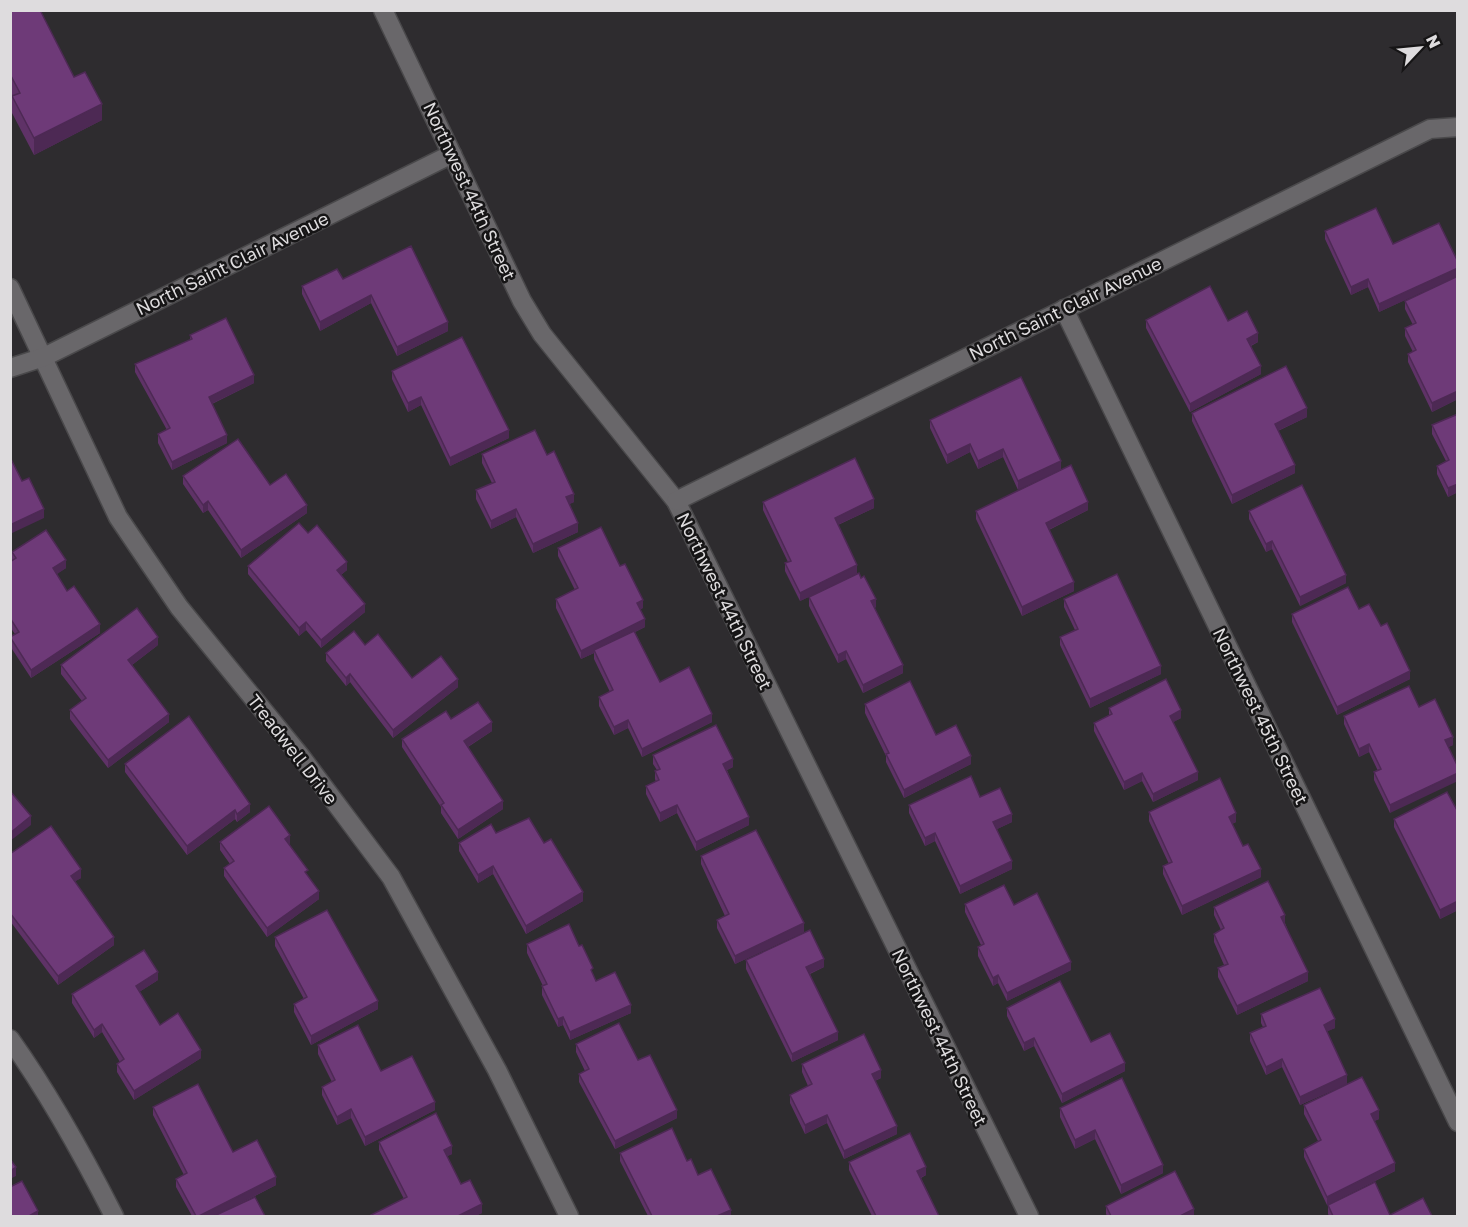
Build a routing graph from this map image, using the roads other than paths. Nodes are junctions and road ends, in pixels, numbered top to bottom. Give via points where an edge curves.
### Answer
1 (383, 10) edge
2 (1458, 126) edge
3 (452, 154) junction
4 (10, 288) edge
5 (1064, 309) junction
6 (44, 357) junction
7 (10, 368) edge
8 (676, 501) junction
9 (10, 1039) edge
10 (1458, 1122) edge
11 (114, 1216) edge
12 (569, 1216) edge
13 (1029, 1216) edge

1 - 3 street, Northwest 44th Street
2 - 5 street, North Saint Clair Avenue via 1430,129
3 - 6 street, North Saint Clair Avenue
3 - 8 street, Northwest 44th Street via 522,301 542,334
4 - 6 street, Treadwell Drive
5 - 8 street, North Saint Clair Avenue
5 - 10 street, Northwest 45th Street
6 - 7 street, North Saint Clair Avenue
6 - 12 street, Treadwell Drive via 118,517 179,607 302,758 391,877 497,1070
8 - 13 street, Northwest 44th Street
9 - 11 street via 29,1065

